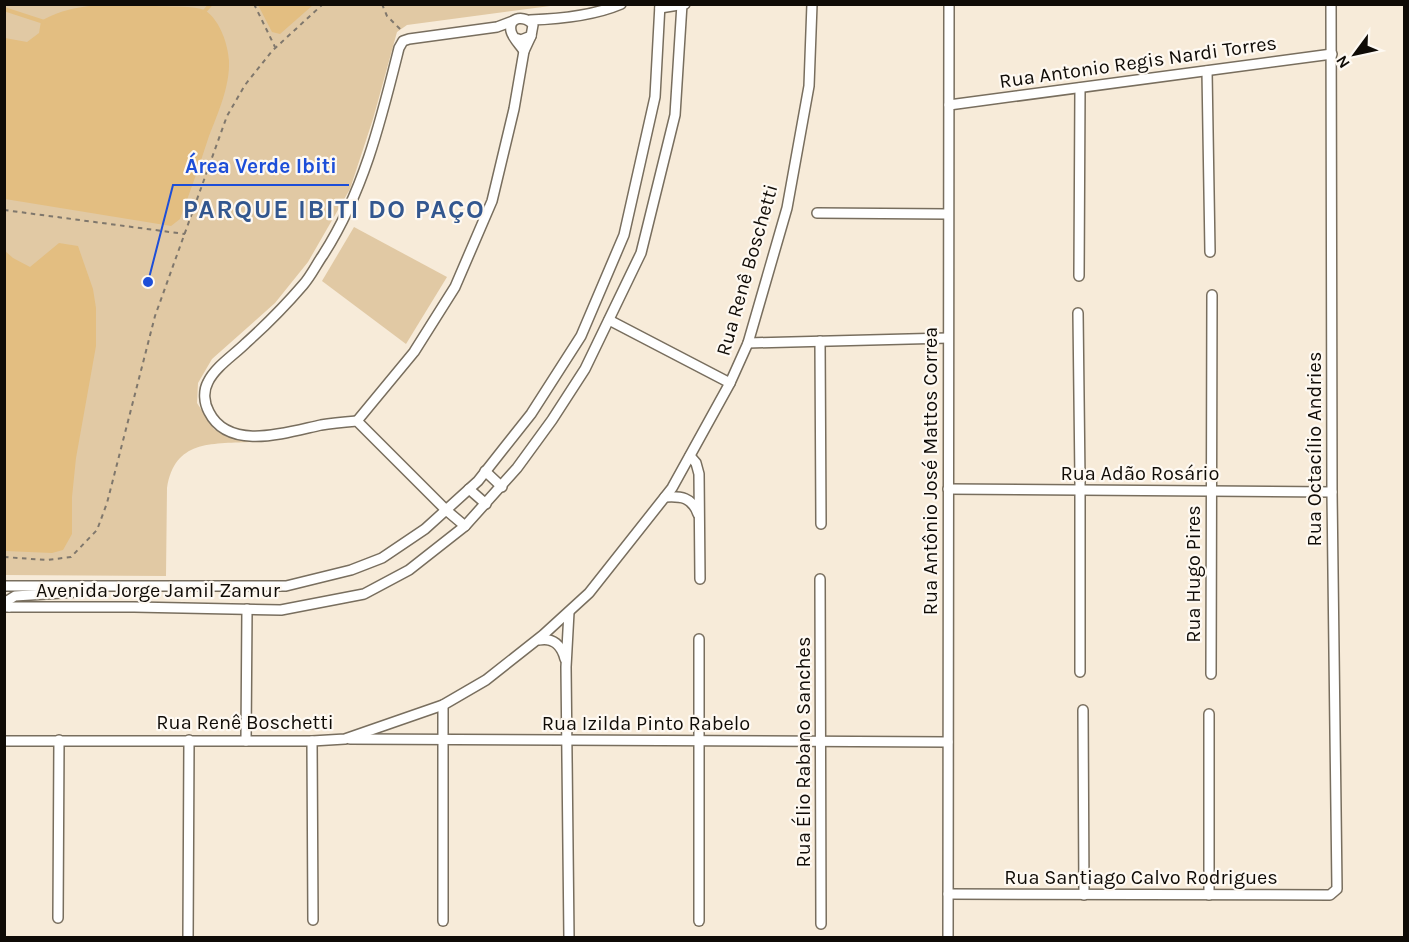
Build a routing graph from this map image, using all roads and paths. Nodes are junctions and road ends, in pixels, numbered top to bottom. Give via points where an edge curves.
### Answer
1 (254, 4) edge
2 (323, 4) edge
3 (382, 4) edge
4 (621, 4) edge
5 (812, 4) edge
6 (949, 4) edge
7 (1331, 4) edge
8 (683, 5) edge
9 (660, 6) edge
10 (549, 19) junction
11 (530, 20) junction
12 (513, 21) junction
13 (497, 27) junction
14 (532, 33) junction
15 (513, 36) junction
16 (669, 36) junction
17 (409, 39) junction
18 (275, 47) junction
19 (524, 51) junction
20 (1332, 54) junction
21 (1207, 71) junction
22 (1080, 88) junction
23 (949, 105) junction
24 (4, 210) edge
25 (817, 213) dead end
26 (948, 214) junction
27 (185, 234) junction
28 (1210, 252) dead end
29 (1079, 276) dead end
30 (1212, 295) dead end
31 (1078, 313) dead end
32 (609, 320) junction
33 (948, 338) junction
34 (820, 341) junction
35 (748, 343) junction
36 (730, 383) junction
37 (357, 421) junction
38 (690, 456) junction
39 (485, 471) junction
40 (502, 487) junction
41 (469, 489) junction
42 (948, 489) junction
43 (1080, 490) junction
44 (1211, 491) junction
45 (1332, 492) junction
46 (665, 497) junction
47 (486, 504) junction
48 (446, 510) junction
49 (699, 519) junction
50 (821, 524) dead end
51 (465, 526) junction
52 (4, 557) edge
53 (700, 579) dead end
54 (820, 579) dead end
55 (4, 586) edge
56 (93, 587) junction
57 (7, 607) edge
58 (248, 609) junction
59 (569, 612) junction
60 (699, 639) dead end
61 (538, 640) junction
62 (566, 668) junction
63 (1080, 672) dead end
64 (1211, 674) dead end
65 (443, 705) junction
66 (1083, 710) dead end
67 (1209, 714) dead end
68 (345, 739) junction
69 (59, 740) junction
70 (189, 740) junction
71 (443, 740) junction
72 (567, 740) junction
73 (4, 741) edge
74 (246, 741) junction
75 (312, 741) junction
76 (699, 741) junction
77 (821, 742) junction
78 (948, 742) junction
79 (1334, 893) joint
80 (948, 894) junction
81 (1084, 895) junction
82 (1209, 895) junction
83 (58, 918) dead end
84 (313, 920) dead end
85 (444, 921) dead end
86 (699, 921) dead end
87 (821, 924) dead end
88 (188, 938) edge
89 (569, 938) edge
90 (948, 938) edge

1 - 18 path
2 - 18 path
3 - 17 path via 387,16
4 - 10 street via 608,10
5 - 35 street, Rua Renê Boschetti via 808,86 787,208
6 - 23 street, Rua Antônio José Mattos Correa
7 - 20 street, Rua Octacílio Andries
8 - 9 street
8 - 16 street, Avenida Jorge Jamil Zamur
9 - 16 street, Avenida Jorge Jamil Zamur
10 - 11 street
10 - 14 street
11 - 12 street
11 - 14 street
12 - 13 street
12 - 15 street
13 - 15 street
13 - 17 street
14 - 15 street via 521,40
14 - 19 street
15 - 19 street
16 - 32 street, Avenida Jorge Jamil Zamur via 675,115 641,253
16 - 39 street, Avenida Jorge Jamil Zamur via 624,235 581,336 531,414
17 - 37 street via 399,48 366,169 333,239 304,284 214,372 205,388 206,405 215,422 245,436
18 - 27 path via 227,116
19 - 37 street via 492,201 455,286 414,352
20 - 21 street, Rua Antonio Regis Nardi Torres
20 - 45 street, Rua Octacílio Andries
21 - 22 street, Rua Antonio Regis Nardi Torres
21 - 28 street
22 - 23 street, Rua Antonio Regis Nardi Torres
22 - 29 street
23 - 26 street, Rua Antônio José Mattos Correa
24 - 27 path
25 - 26 street
26 - 33 street, Rua Antônio José Mattos Correa
27 - 52 path via 155,316 97,530 71,557
30 - 44 street, Rua Hugo Pires
31 - 43 street
32 - 36 street
32 - 40 street, Avenida Jorge Jamil Zamur via 585,369
33 - 34 street
33 - 42 street, Rua Antônio José Mattos Correa
34 - 35 street
34 - 50 street
35 - 36 street, Rua Renê Boschetti
36 - 38 street, Rua Renê Boschetti
37 - 48 street
38 - 46 street, Rua Renê Boschetti
38 - 49 street via 699,474
39 - 40 street
39 - 41 street, Avenida Jorge Jamil Zamur
40 - 47 street, Avenida Jorge Jamil Zamur
41 - 47 street
41 - 48 street, Avenida Jorge Jamil Zamur
42 - 43 street, Rua Adão Rosário
42 - 78 street, Rua Antônio José Mattos Correa
43 - 44 street, Rua Adão Rosário
43 - 63 street
44 - 45 street, Rua Adão Rosário
44 - 64 street, Rua Hugo Pires
45 - 79 street, Rua Octacílio Andries via 1337,878
46 - 49 street via 685,498 695,506
46 - 59 street, Rua Renê Boschetti via 589,593
47 - 51 street, Avenida Jorge Jamil Zamur
48 - 51 street
48 - 56 street, Avenida Jorge Jamil Zamur via 382,558 286,586
49 - 53 street
51 - 58 street, Avenida Jorge Jamil Zamur via 409,570 364,594 281,610
54 - 77 street, Rua Élio Rabano Sanches
55 - 56 street, Avenida Jorge Jamil Zamur
56 - 57 street, Avenida Jorge Jamil Zamur via 88,592 15,596 7,601
57 - 58 street, Avenida Jorge Jamil Zamur
58 - 74 street
59 - 61 street, Rua Renê Boschetti
59 - 62 street
60 - 76 street
61 - 62 street via 547,638 557,643
61 - 65 street, Rua Renê Boschetti via 486,680
62 - 72 street
65 - 68 street, Rua Renê Boschetti
65 - 71 street
66 - 81 street
67 - 82 street
68 - 71 street, Rua Izilda Pinto Rabelo
68 - 75 street, Rua Renê Boschetti
69 - 70 street, Rua Renê Boschetti
69 - 73 street, Rua Renê Boschetti
69 - 83 street
70 - 74 street, Rua Renê Boschetti
70 - 88 street
71 - 72 street, Rua Izilda Pinto Rabelo
71 - 85 street
72 - 76 street, Rua Izilda Pinto Rabelo
72 - 89 street
74 - 75 street, Rua Renê Boschetti
75 - 84 street
76 - 77 street, Rua Izilda Pinto Rabelo
76 - 86 street
77 - 78 street, Rua Izilda Pinto Rabelo
77 - 87 street, Rua Élio Rabano Sanches
78 - 80 street, Rua Antônio José Mattos Correa
79 - 82 street, Rua Santiago Calvo Rodrigues
80 - 81 street, Rua Santiago Calvo Rodrigues
80 - 90 street, Rua Antônio José Mattos Correa
81 - 82 street, Rua Santiago Calvo Rodrigues

